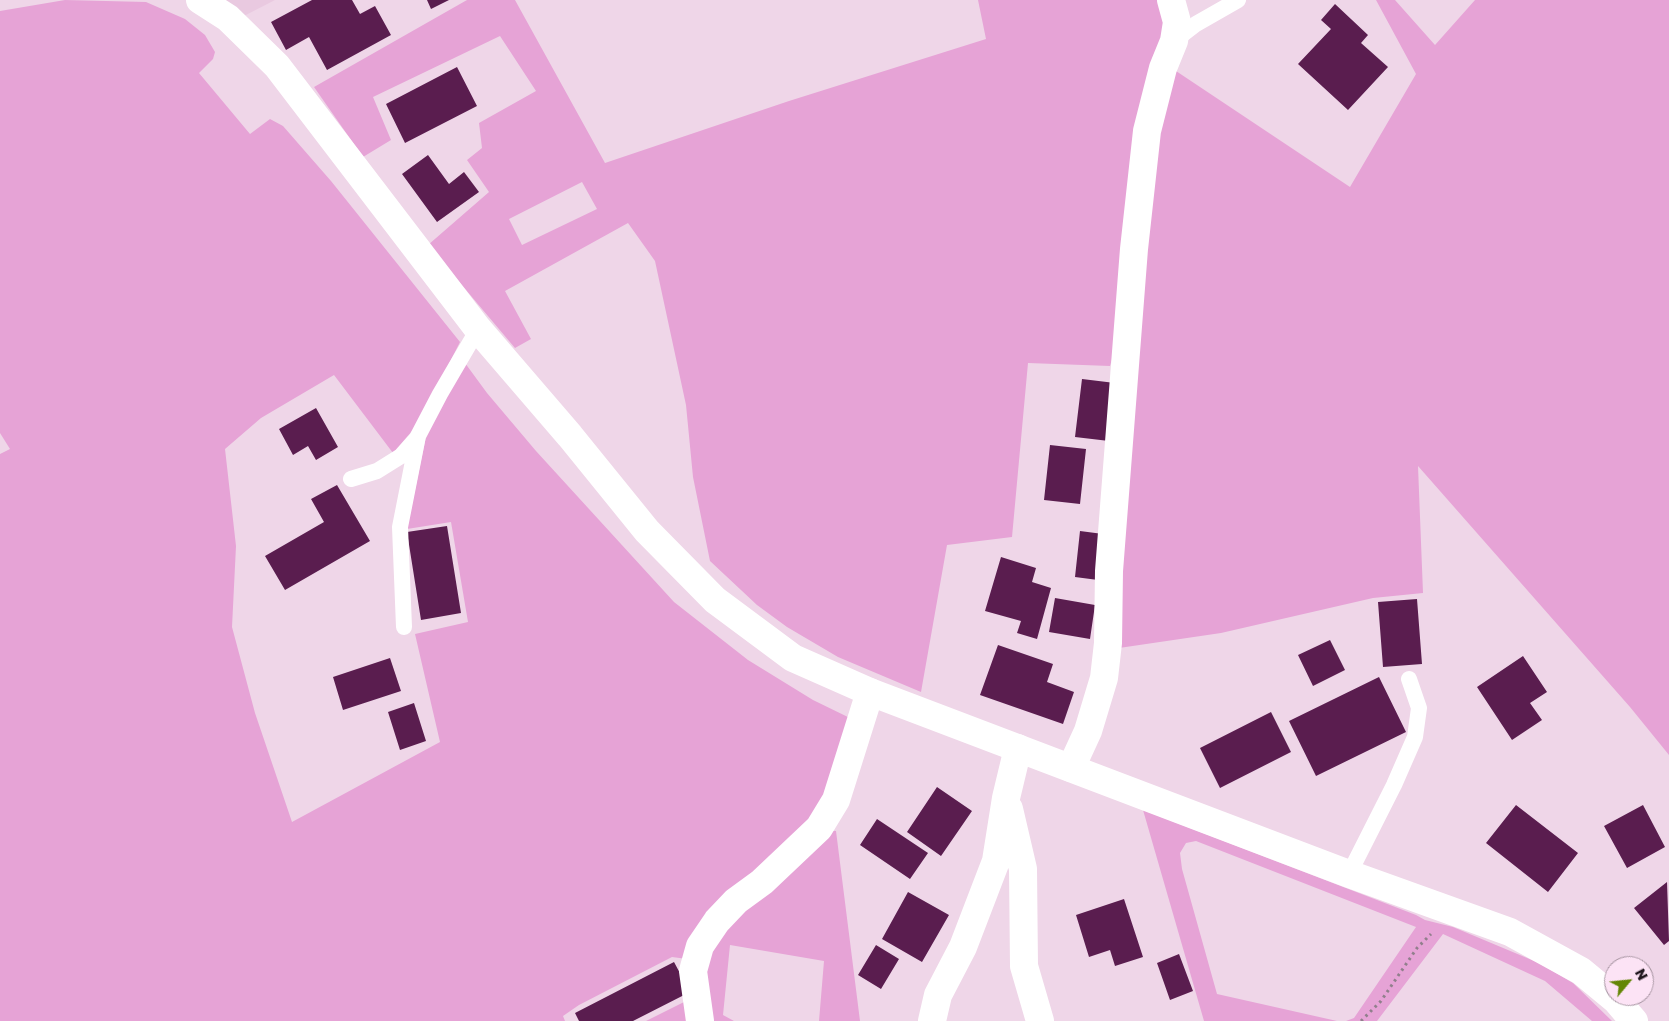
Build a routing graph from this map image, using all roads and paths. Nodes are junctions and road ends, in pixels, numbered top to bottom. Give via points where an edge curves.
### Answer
1 (201, 0) edge
2 (1171, 0) edge
3 (1238, 0) edge
4 (1174, 41) junction
5 (478, 329) junction
6 (418, 436) junction
7 (351, 479) dead end
8 (404, 628) dead end
9 (1409, 679) dead end
10 (870, 692) junction
11 (1018, 748) junction
12 (1071, 768) junction
13 (1006, 798) junction
14 (1349, 874) junction
15 (1453, 912) junction
16 (700, 1021) edge
17 (932, 1021) edge
18 (1040, 1021) edge
19 (1361, 1021) edge
20 (1634, 1021) edge

1 - 5 main road via 228,18 276,66
2 - 4 main road via 1177,22
3 - 4 lane
4 - 12 main road via 1147,131 1134,249 1104,678 1088,732
5 - 6 lane
5 - 10 main road via 647,530 715,600 793,658
6 - 7 lane via 401,456 378,471
6 - 8 lane via 400,527
9 - 14 lane via 1419,708 1415,737
10 - 11 main road
10 - 16 main road via 836,800 819,828 789,858 736,901 700,946 694,971
11 - 12 main road
11 - 13 main road
12 - 14 main road
13 - 17 main road via 996,861 963,946 938,995
13 - 18 main road via 1023,869 1024,966
14 - 15 main road
15 - 19 path via 1417,948 1381,1001
15 - 20 main road via 1510,932 1581,971 1616,1000

